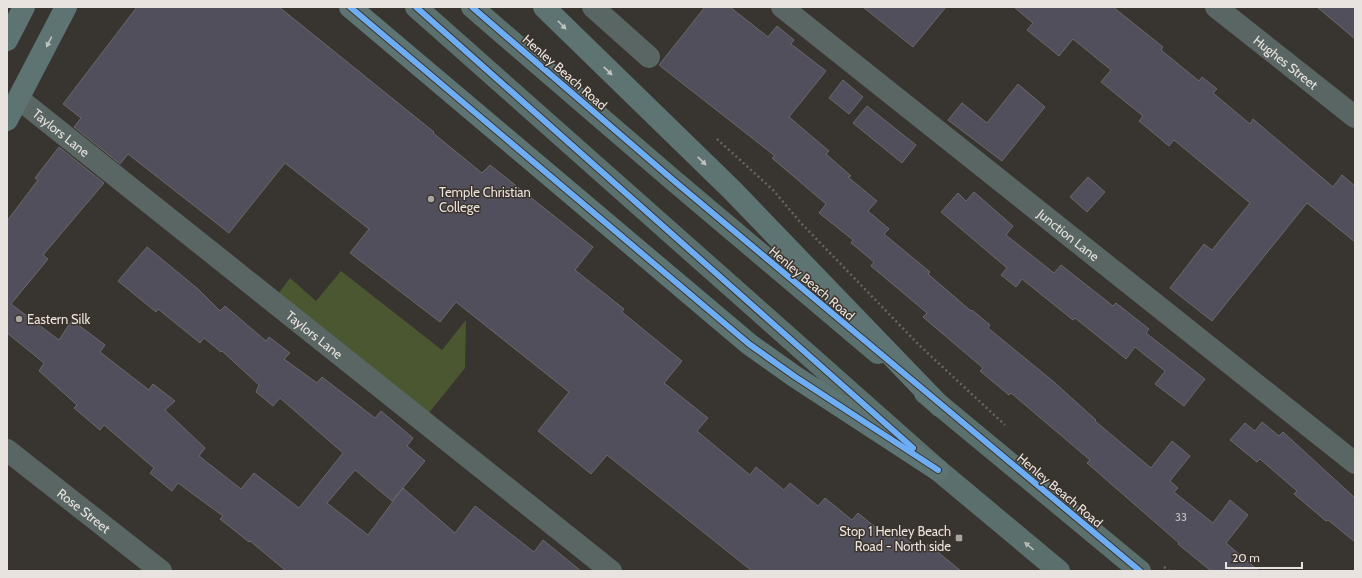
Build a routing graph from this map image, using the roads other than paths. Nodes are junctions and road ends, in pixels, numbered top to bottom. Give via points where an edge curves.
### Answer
1 (24, 7) edge
2 (66, 7) edge
3 (350, 7) edge
4 (416, 7) edge
5 (472, 7) edge
6 (544, 7) edge
7 (593, 7) edge
8 (782, 7) edge
9 (1216, 7) edge
10 (7, 40) edge
11 (648, 57) dead end
12 (19, 99) junction
13 (1355, 117) edge
14 (7, 120) edge
15 (940, 406) junction
16 (7, 450) edge
17 (1355, 463) edge
18 (938, 470) junction
19 (161, 571) edge
20 (610, 571) edge
21 (1059, 571) edge
22 (1140, 571) edge

1 - 10 highway
2 -> 12 highway
3 - 18 highway via 749,344
4 - 18 main road
5 - 15 main road, Henley Beach Road
6 -> 15 highway via 732,190
7 - 11 street
8 - 17 street, Junction Lane
9 - 13 street, Hughes Street
12 - 14 highway
12 - 20 street, Taylors Lane
15 - 22 main road, Henley Beach Road
16 - 19 street, Rose Street
21 -> 18 main road

